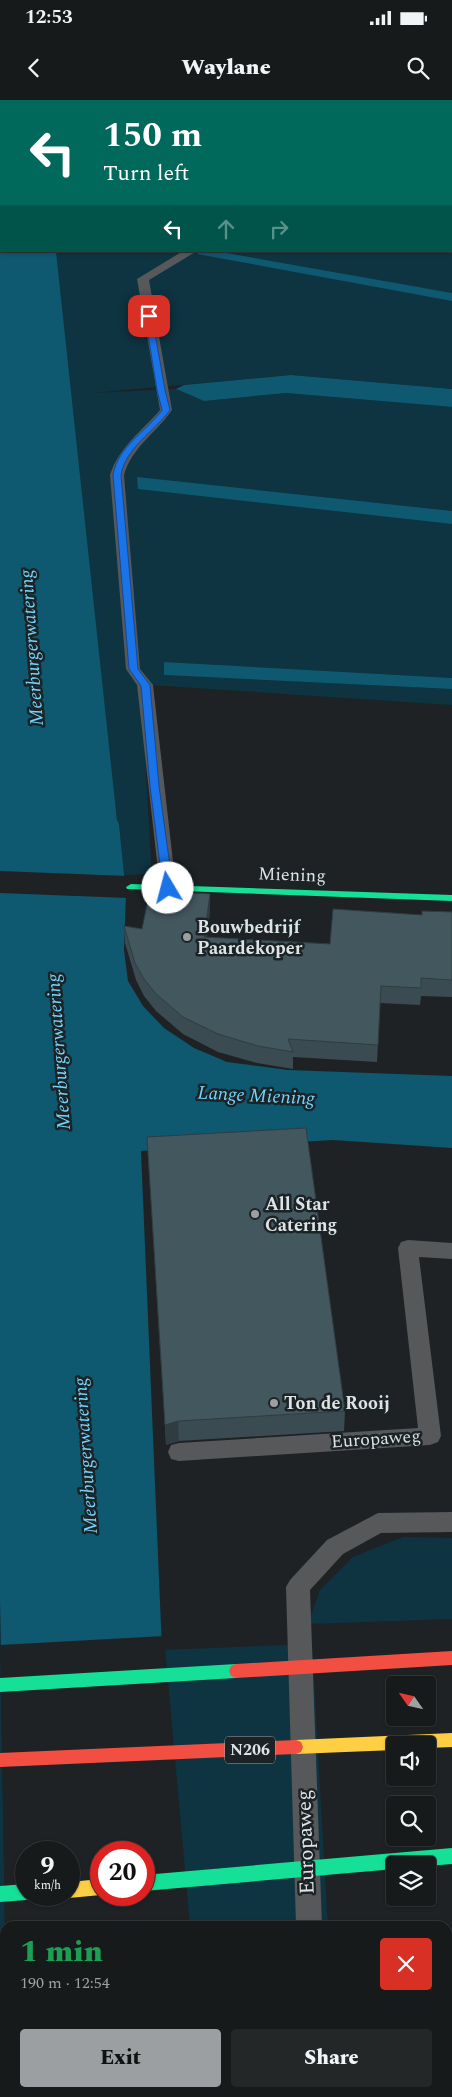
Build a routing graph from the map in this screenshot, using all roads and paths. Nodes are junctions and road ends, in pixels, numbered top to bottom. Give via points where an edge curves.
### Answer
1 (190, 252) edge
2 (131, 887) dead end
3 (168, 888) junction
4 (452, 898) edge
5 (452, 1251) edge
6 (179, 1452) dead end
7 (452, 1522) edge
8 (452, 1658) edge
9 (0, 1685) edge
10 (452, 1740) edge
11 (0, 1760) edge
12 (452, 1856) edge
13 (155, 1882) edge
14 (15, 1893) edge
15 (0, 1894) edge
16 (308, 1921) edge

1 - 3 lane via 143,278 166,410 126,452 119,463 117,475 133,669 145,685
2 - 3 street, Miening
3 - 4 street, Miening
5 - 6 lane, Europaweg via 408,1248 430,1436
7 - 16 lane, Europaweg via 378,1523 335,1547 298,1587
8 - 9 street
10 - 11 street, N206
12 - 13 street
14 - 15 street

